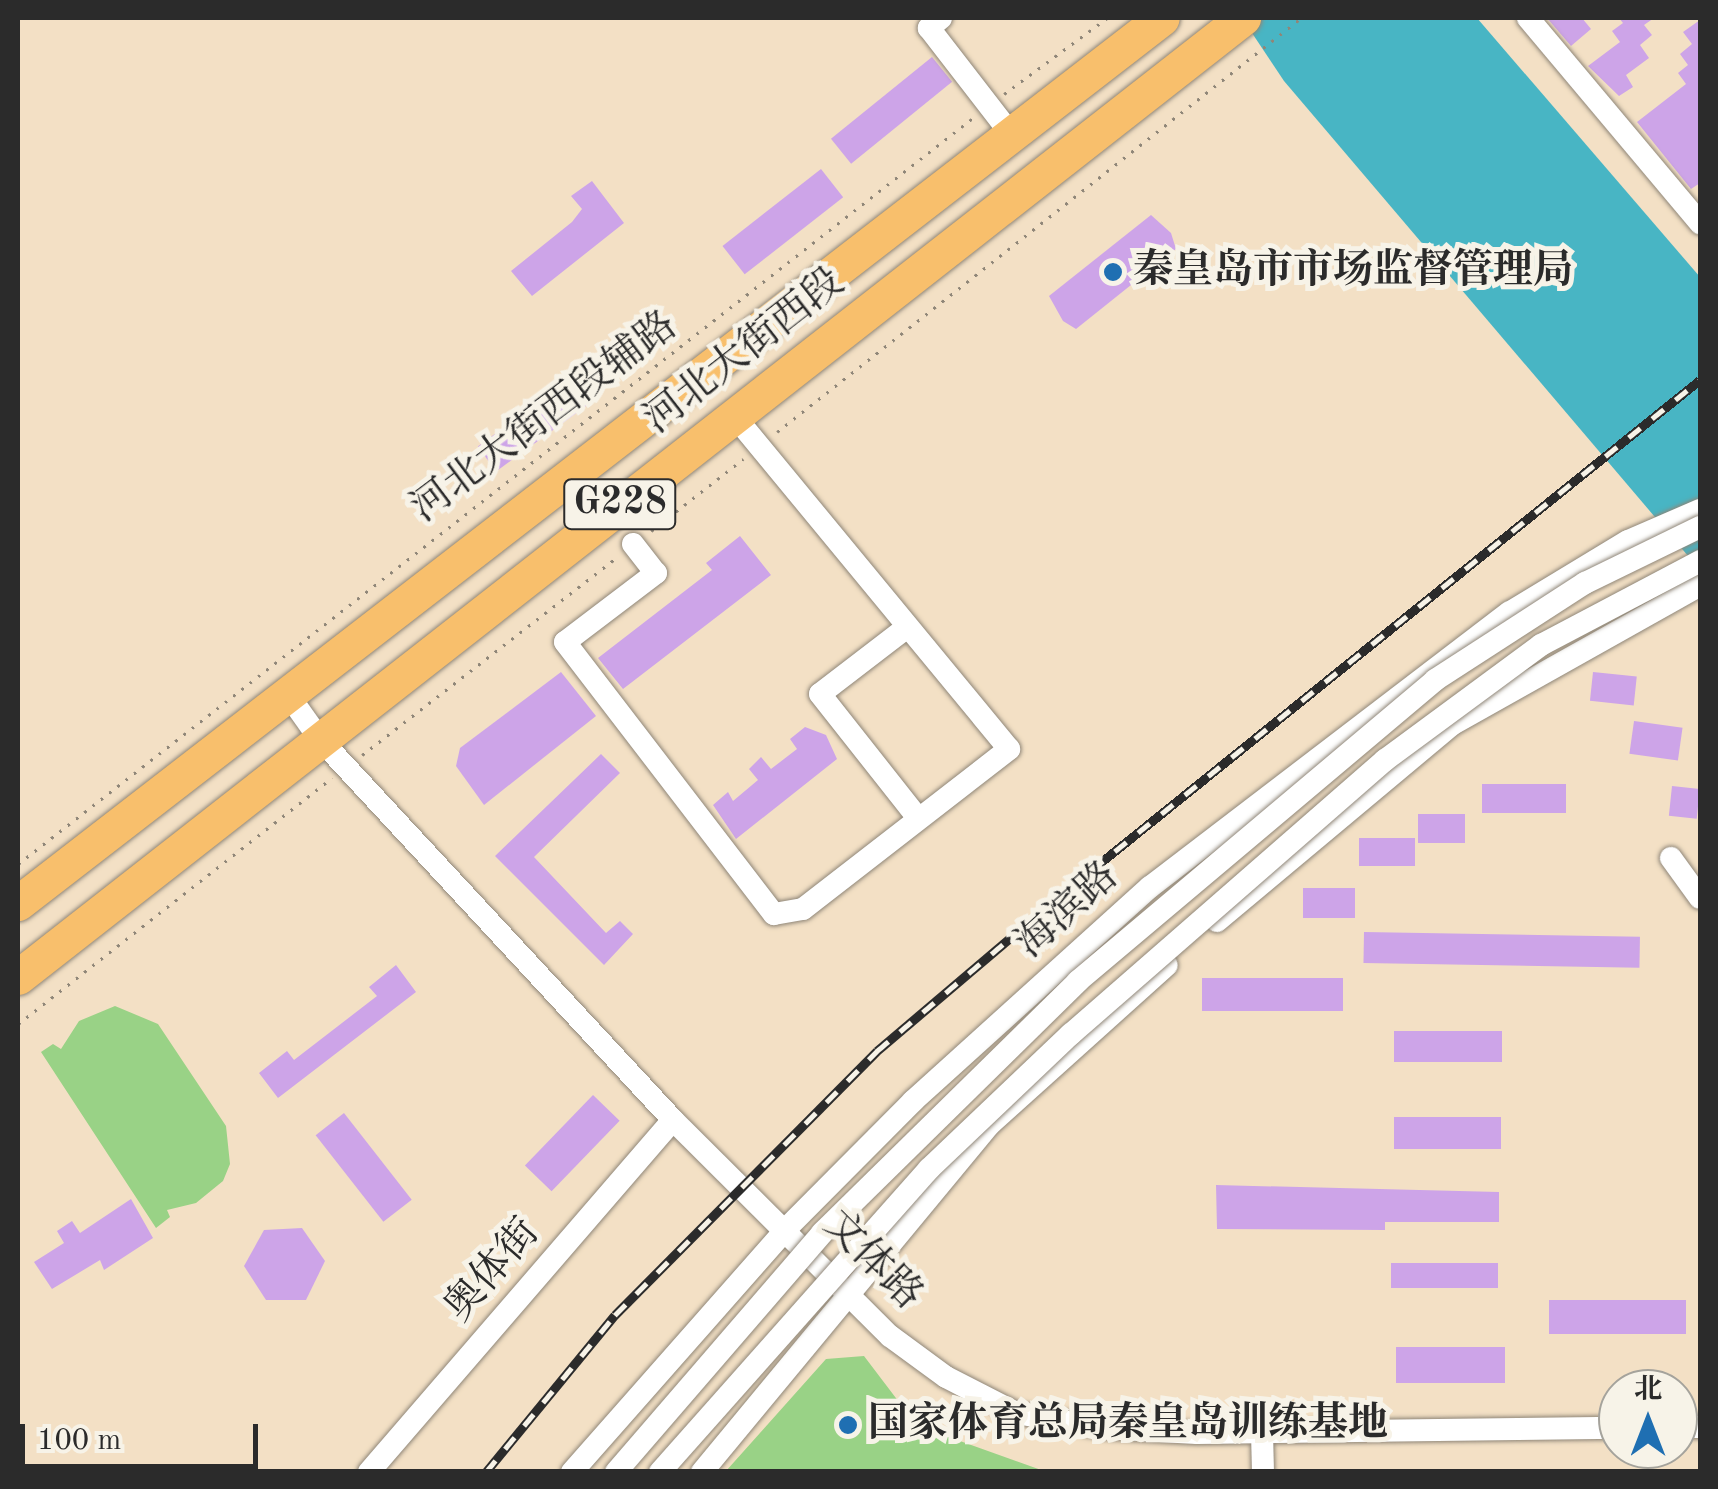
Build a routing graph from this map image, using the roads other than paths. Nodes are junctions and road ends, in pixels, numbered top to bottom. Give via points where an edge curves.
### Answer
1 (941, 18) edge
2 (1162, 18) edge
3 (1528, 18) edge
4 (1233, 25) edge
5 (1011, 134) junction
6 (1700, 224) edge
7 (734, 415) junction
8 (1700, 510) edge
9 (1700, 526) edge
10 (634, 544) dead end
11 (1700, 561) edge
12 (1700, 585) edge
13 (906, 628) junction
14 (287, 693) junction
15 (320, 738) junction
16 (917, 818) junction
17 (1671, 858) dead end
18 (1700, 898) edge
19 (18, 903) edge
20 (18, 977) edge
21 (673, 1120) junction
22 (787, 1228) junction
23 (852, 1295) junction
24 (1598, 1428) edge
25 (1262, 1432) junction
26 (370, 1472) edge
27 (572, 1472) edge
28 (616, 1472) edge
29 (660, 1472) edge
30 (702, 1472) edge
31 (1263, 1472) edge

1 - 5 street via 929,28
2 - 5 highway, 河北大街西段 / G228
3 - 6 street
4 - 7 highway, 河北大街西段 / G228
5 - 14 highway, 河北大街西段 / G228
7 - 13 street
7 - 15 highway, 河北大街西段 / G228
8 - 22 street, 海滨路 via 1628,541 1508,613 1150,887 913,1101
9 - 28 street, 海滨路, bridge via 1584,583 1436,680 1078,981 822,1233
10 - 16 street via 656,573 565,642 774,914 803,909
11 - 29 street, bridge via 1541,645 1385,760 1071,1034 928,1169
12 - 23 street via 1450,725 1194,940 989,1125
13 - 16 street via 820,694
13 - 16 street via 1009,749
14 - 15 street, 文体路
14 - 19 highway, 河北大街西段 / G228
15 - 20 highway, 河北大街西段 / G228
15 - 21 street, 文体路
17 - 18 street
21 - 22 street, 文体路
21 - 26 street, 奥体街
22 - 23 street, 文体路
22 - 27 street, 海滨路
23 - 25 street, 文体路 via 890,1336 946,1377 1016,1413 1102,1428
23 - 30 street
24 - 25 street, 文体路
25 - 31 street

